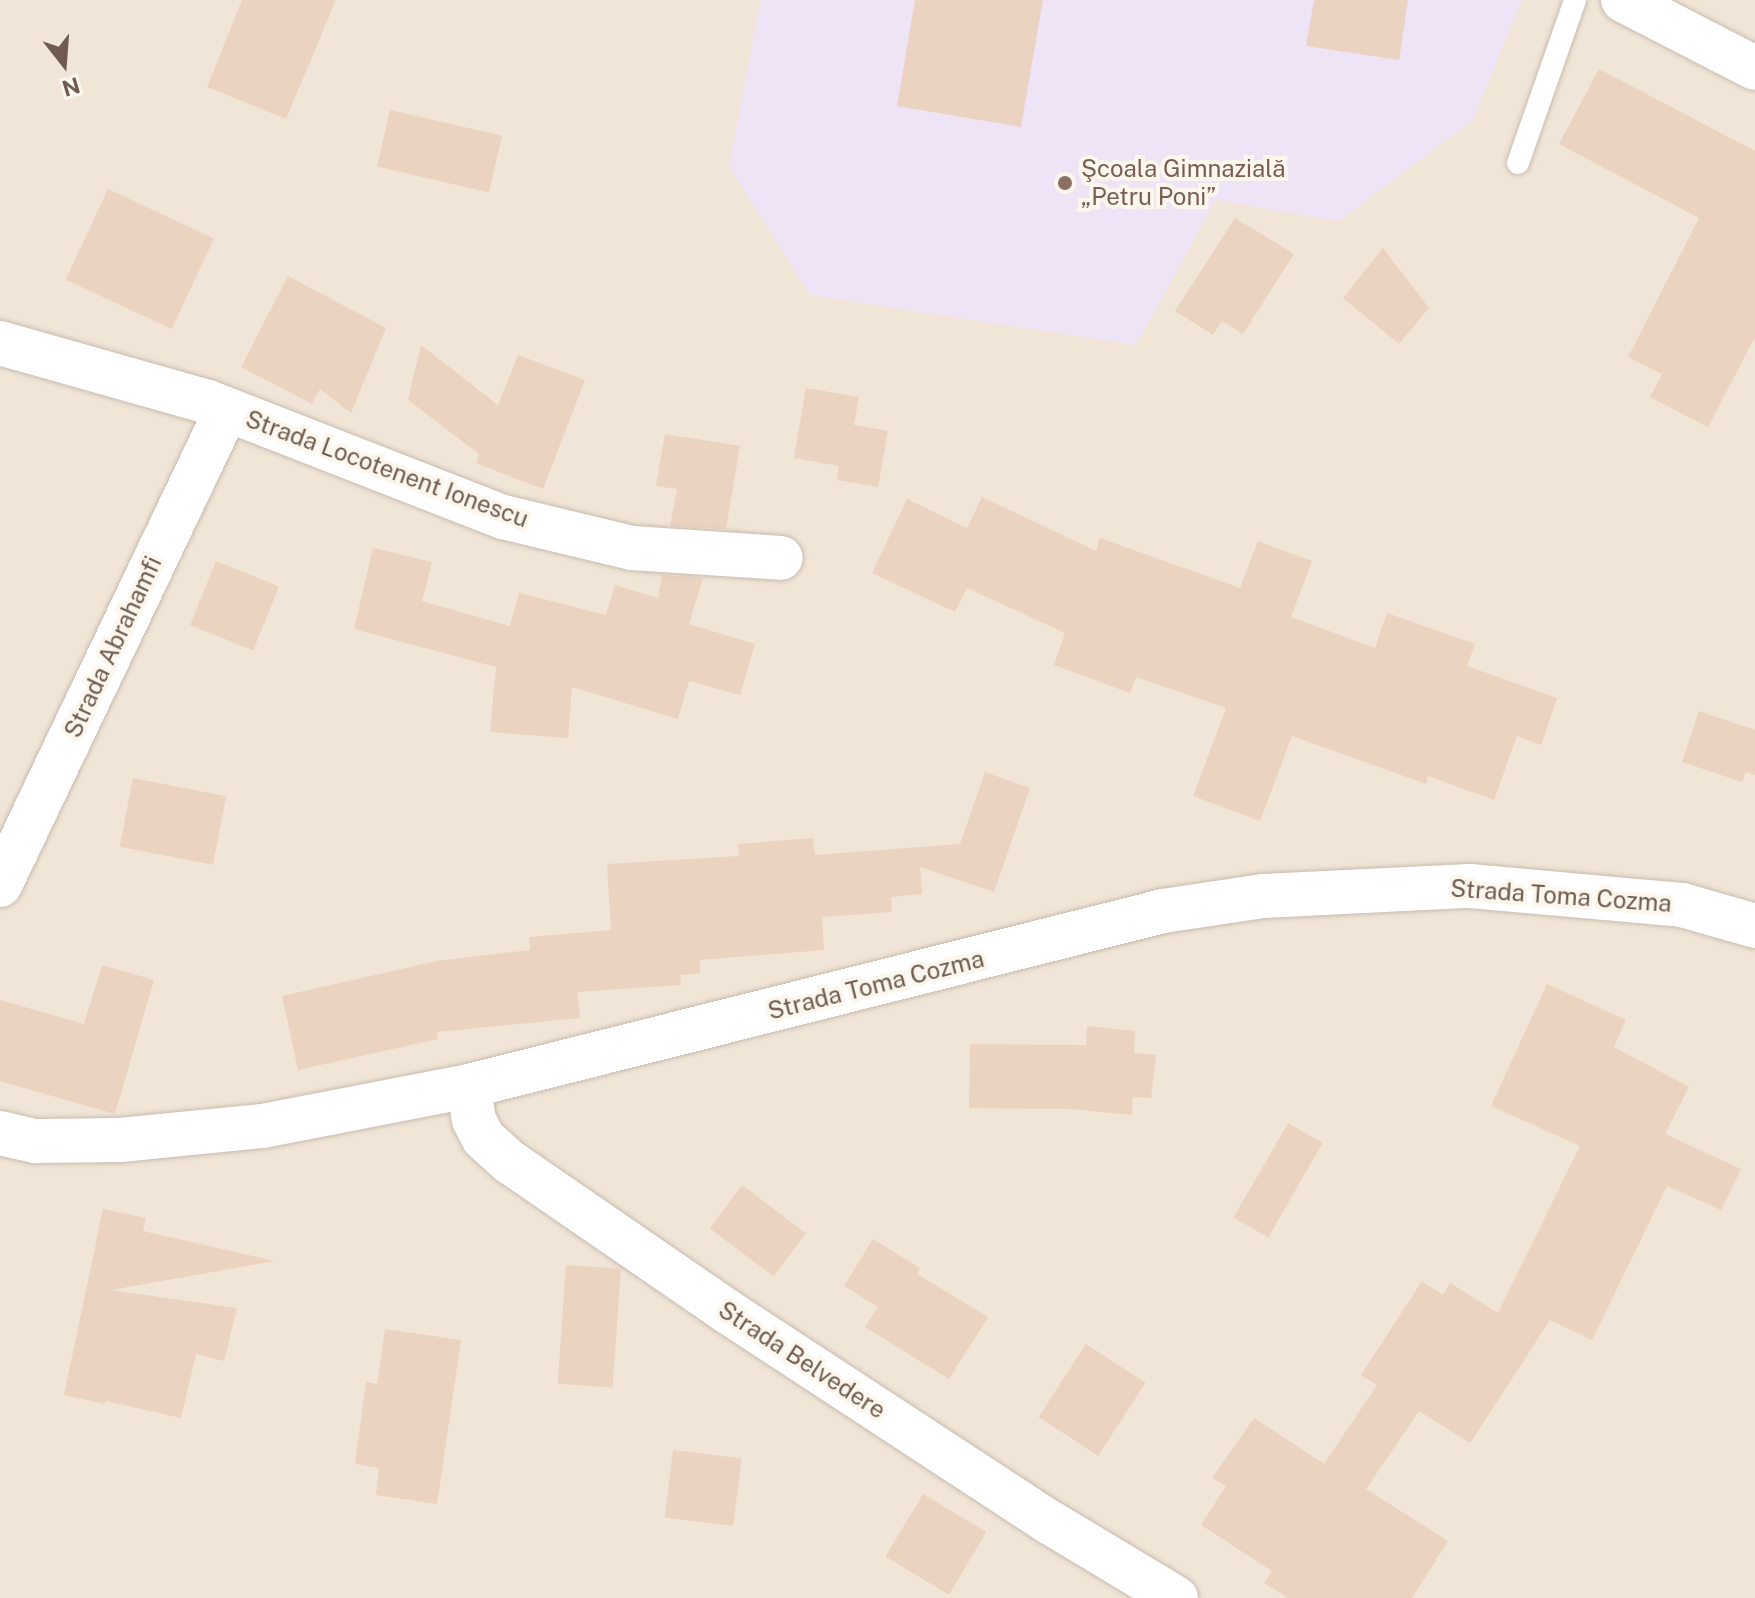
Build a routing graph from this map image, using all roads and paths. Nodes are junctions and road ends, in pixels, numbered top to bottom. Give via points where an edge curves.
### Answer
1 (1575, 0) edge
2 (1623, 0) edge
3 (1755, 68) edge
4 (1518, 163) dead end
5 (0, 343) edge
6 (227, 409) junction
7 (781, 558) dead end
8 (0, 885) edge
9 (1755, 926) edge
10 (469, 1086) junction
11 (0, 1133) edge
12 (1176, 1598) edge

1 - 4 lane
2 - 3 street
5 - 6 street, Strada Locotenent Ionescu
6 - 7 street, Strada Locotenent Ionescu via 503,517 632,548
6 - 8 street, Strada Abrahamfi
9 - 10 street, Strada Toma Cozma via 1682,905 1470,886 1263,896 1163,911
10 - 11 street, Strada Toma Cozma via 189,1136 36,1141
10 - 12 street, Strada Belvedere via 474,1120 483,1138 510,1162 728,1312 1051,1523

